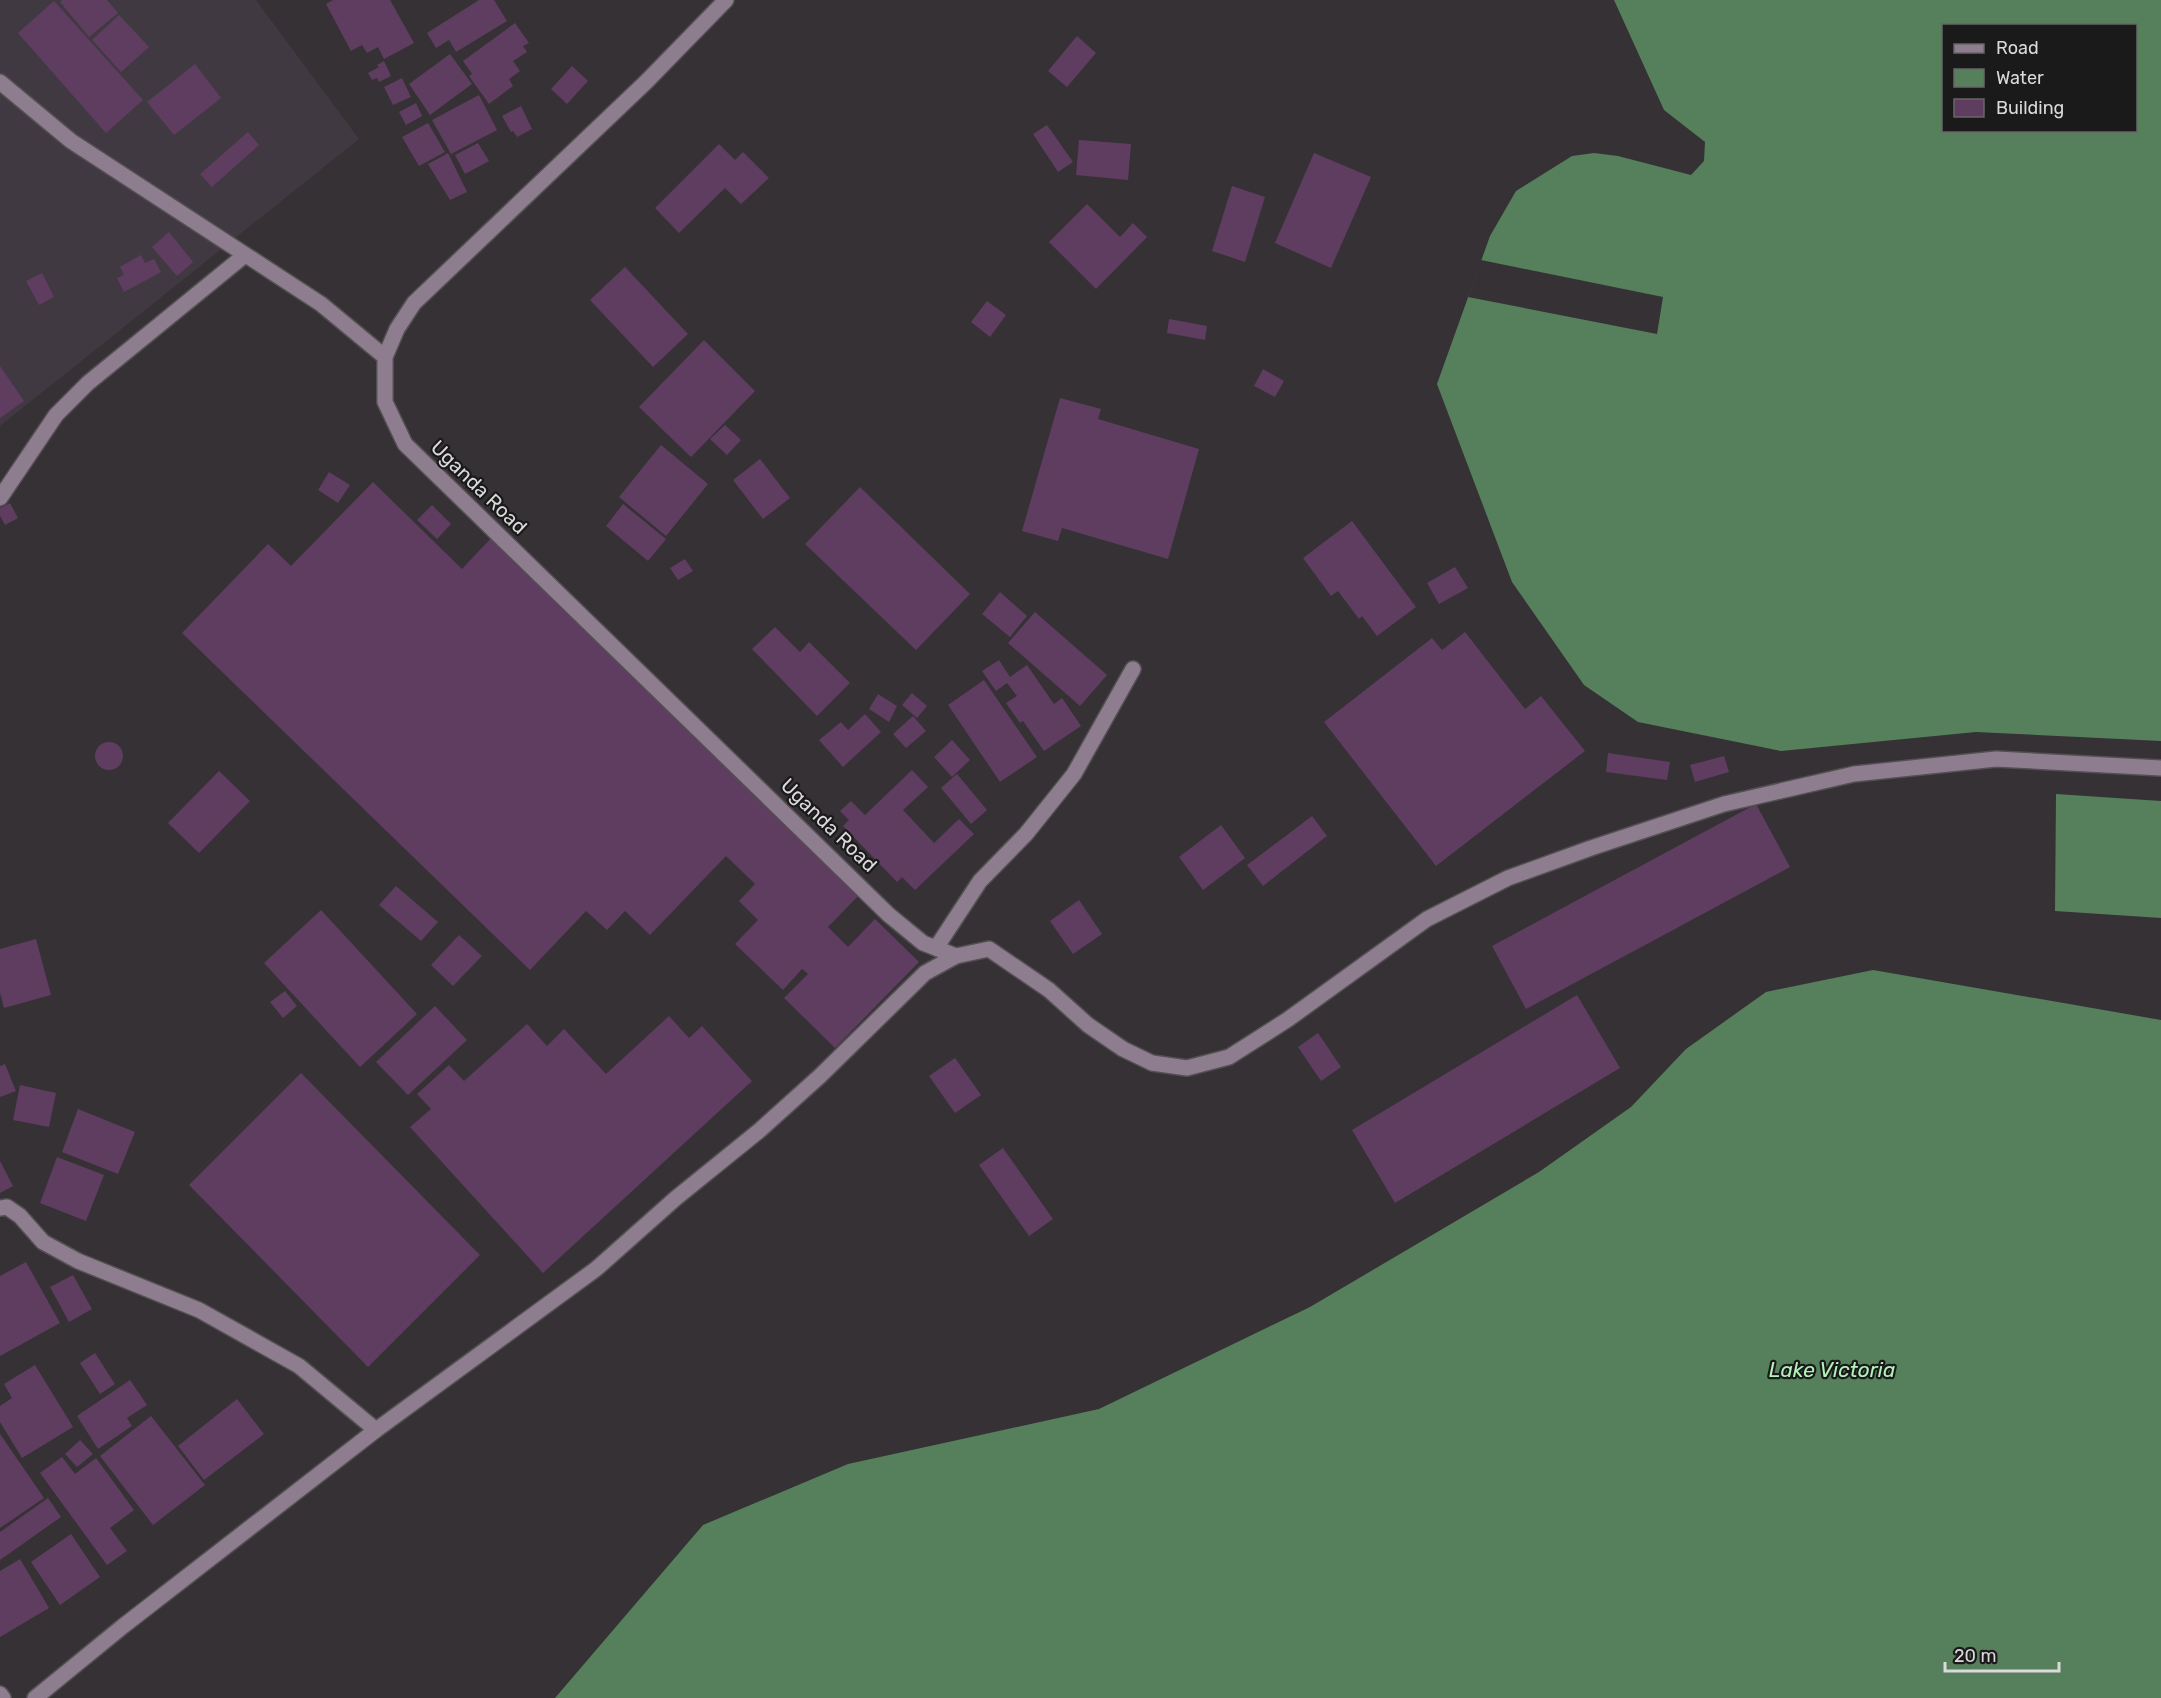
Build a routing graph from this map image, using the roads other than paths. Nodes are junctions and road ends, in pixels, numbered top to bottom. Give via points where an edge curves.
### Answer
1 (726, 0) edge
2 (0, 82) edge
3 (245, 255) junction
4 (385, 357) junction
5 (0, 498) edge
6 (1133, 669) dead end
7 (2161, 768) edge
8 (936, 948) junction
9 (956, 956) junction
10 (0, 1208) edge
11 (376, 1430) junction
12 (0, 1694) edge
13 (3, 1698) edge
14 (35, 1698) edge

1 - 4 street, Uganda Road via 638,90 414,303
2 - 3 street via 71,141
3 - 4 street via 321,304
3 - 5 street via 80,391 56,415
4 - 8 street, Uganda Road via 385,402 405,444 889,915 923,944
6 - 8 street via 1074,774 1026,834 981,881
7 - 9 street via 1996,759 1854,774 1724,804 1508,878 1427,919 1229,1057 1187,1068 1152,1063 1123,1049 1088,1025 1049,990 989,949
8 - 9 street, Uganda Road
9 - 11 street via 925,973 820,1077 596,1269
10 - 11 street via 7,1207 44,1242 78,1261 199,1310 299,1366
11 - 14 street
12 - 13 street

